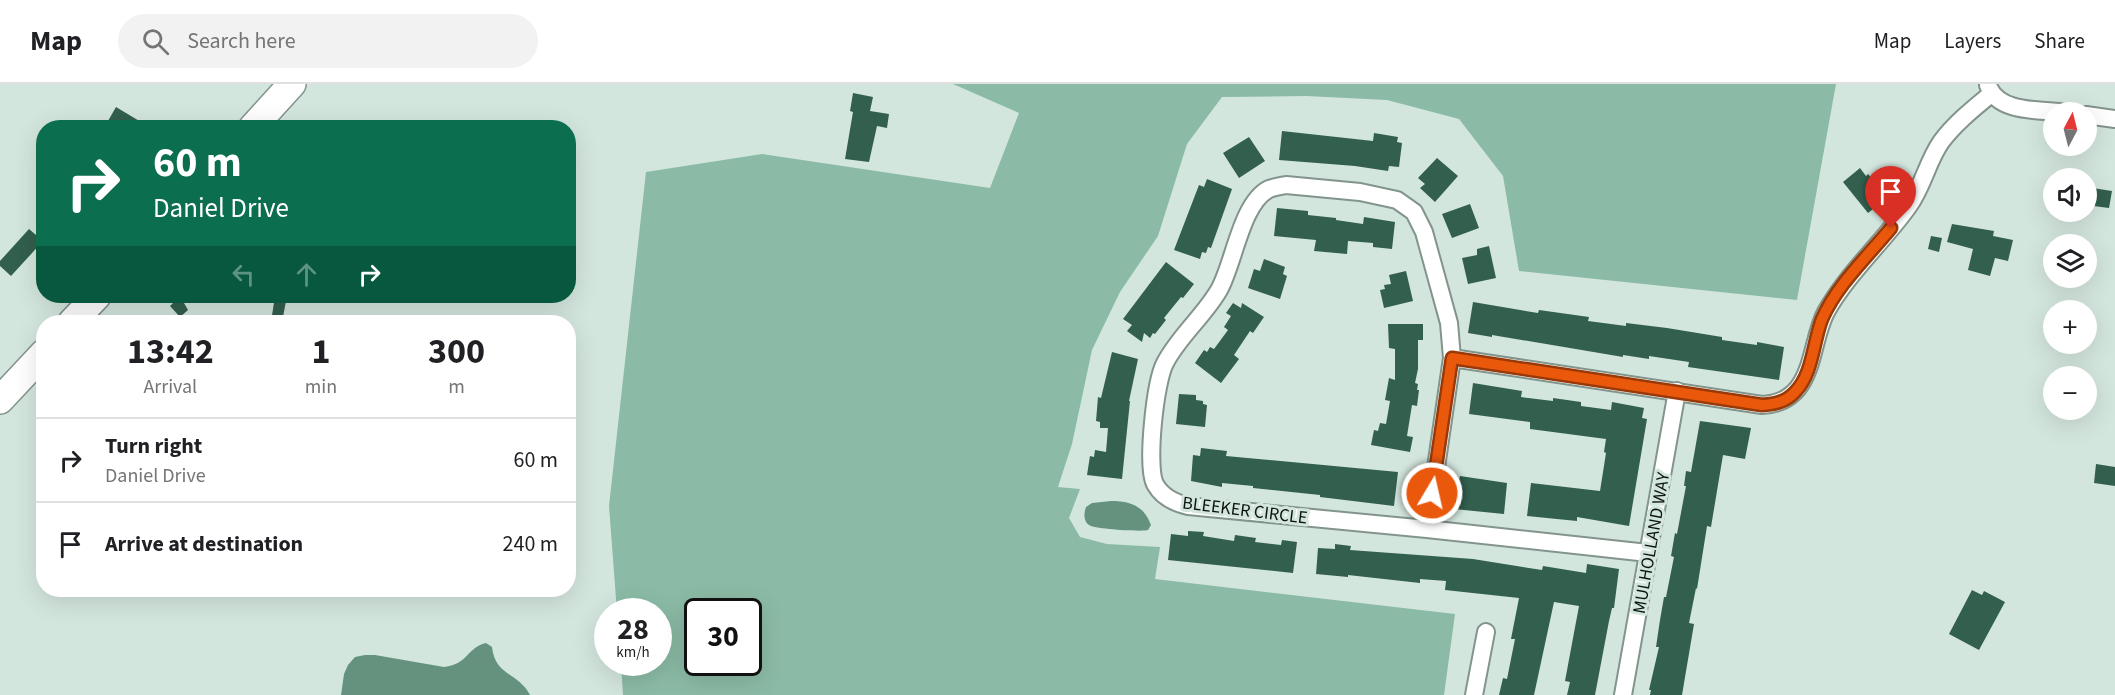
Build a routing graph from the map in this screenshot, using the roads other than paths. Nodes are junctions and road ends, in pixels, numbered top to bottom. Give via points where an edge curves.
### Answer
1 (292, 84) edge
2 (1989, 89) edge
3 (2043, 110) edge
4 (2097, 117) edge
5 (2115, 119) edge
6 (259, 120) edge
7 (90, 303) edge
8 (79, 315) edge
9 (1452, 358) junction
10 (36, 362) edge
11 (1677, 392) junction
12 (0, 400) edge
13 (1427, 529) junction
14 (1648, 553) junction
15 (1486, 632) dead end
16 (1474, 695) edge
17 (1623, 695) edge

1 - 6 main road
2 - 3 street via 2004,105
2 - 11 street via 1941,142 1914,199 1832,301 1822,319 1802,383 1795,392 1785,400 1762,405
4 - 5 street
7 - 8 main road
9 - 11 street
9 - 13 street, BLEEKER CIRCLE
9 - 13 street, BLEEKER CIRCLE via 1446,306 1428,242 1414,212 1397,200 1377,194 1286,185 1269,189 1252,206 1223,283 1165,363 1158,387 1151,473 1157,488 1171,500 1188,506
10 - 12 main road
11 - 14 street, MULHOLLAND WAY
13 - 14 street, BLEEKER CIRCLE
14 - 17 street, MULHOLLAND WAY
15 - 16 street

